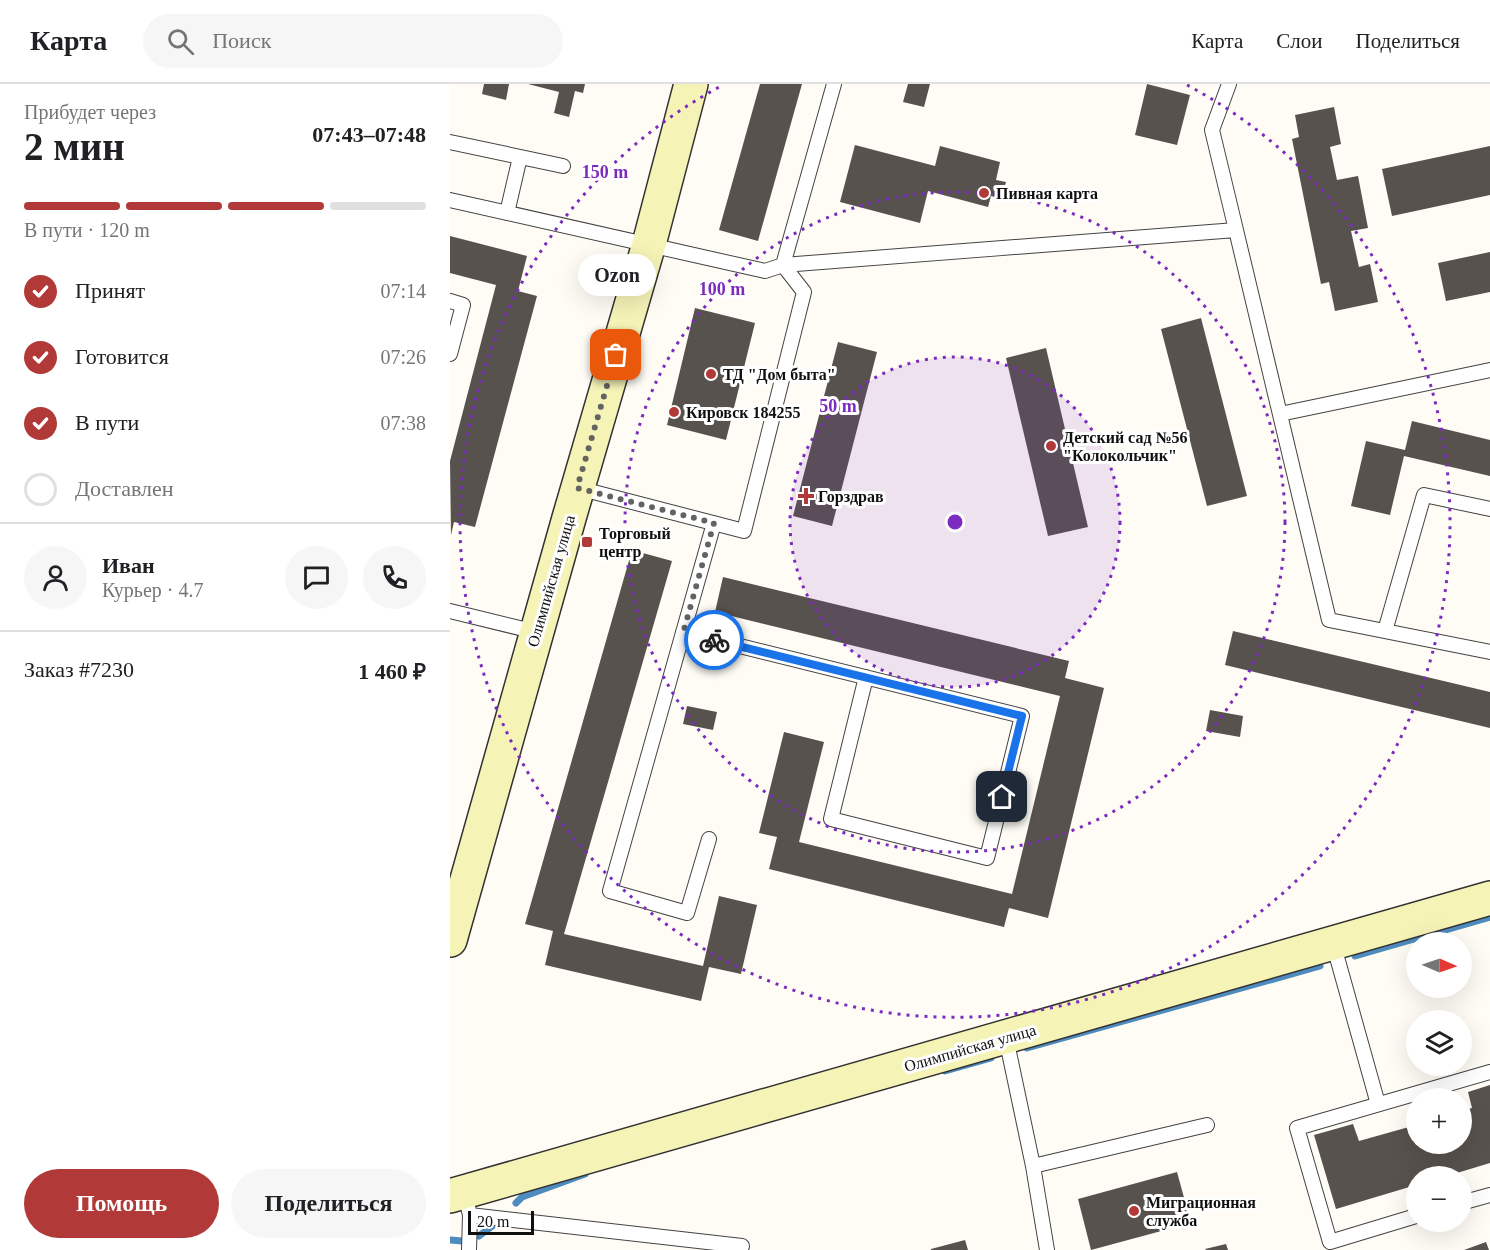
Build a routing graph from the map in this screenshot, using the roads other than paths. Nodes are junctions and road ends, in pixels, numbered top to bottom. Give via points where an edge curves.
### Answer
1 (691, 84) edge
2 (834, 84) edge
3 (1229, 84) edge
4 (450, 141) edge
5 (520, 157) junction
6 (563, 166) dead end
7 (450, 200) edge
8 (507, 213) junction
9 (1236, 230) junction
10 (649, 244) junction
11 (783, 266) junction
12 (450, 301) edge
13 (450, 354) edge
14 (1490, 370) edge
15 (1280, 414) junction
16 (577, 488) junction
17 (1490, 509) edge
18 (714, 523) junction
19 (450, 610) edge
20 (1384, 631) junction
21 (536, 632) junction
22 (683, 633) junction
23 (1490, 652) edge
24 (866, 678) junction
25 (709, 838) dead end
26 (1490, 898) edge
27 (450, 940) edge
28 (1333, 943) junction
29 (1006, 1038) junction
30 (1490, 1072) edge
31 (1378, 1104) junction
32 (1207, 1125) dead end
33 (1034, 1166) junction
34 (1490, 1195) edge
35 (1472, 1200) edge
36 (461, 1201) edge
37 (1406, 1219) edge
38 (742, 1246) dead end
39 (469, 1250) edge
40 (1047, 1250) edge

1 - 10 street, Олимпийская улица
2 - 11 lane
3 - 9 lane via 1212,130
4 - 5 lane
5 - 6 lane
5 - 8 lane
7 - 8 lane
8 - 10 lane
9 - 11 lane
9 - 15 lane
10 - 11 lane via 765,271
10 - 16 street, Олимпийская улица
11 - 18 lane via 804,292 744,531
12 - 13 lane via 463,304
14 - 15 lane
15 - 20 lane via 1329,620
16 - 18 lane
16 - 21 street, Олимпийская улица
17 - 20 lane via 1424,495
18 - 22 lane
19 - 21 lane
20 - 23 lane
21 - 27 street, Олимпийская улица
22 - 24 lane
22 - 25 lane via 610,891 687,913
24 - 24 lane via 1022,716 987,858 831,819
26 - 28 street, Олимпийская улица
28 - 29 street, Олимпийская улица
28 - 31 lane
29 - 33 lane
29 - 36 street, Олимпийская улица
30 - 31 lane
31 - 37 lane via 1297,1128 1330,1242
32 - 33 lane
33 - 40 lane
34 - 35 lane
36 - 38 lane
36 - 39 lane

